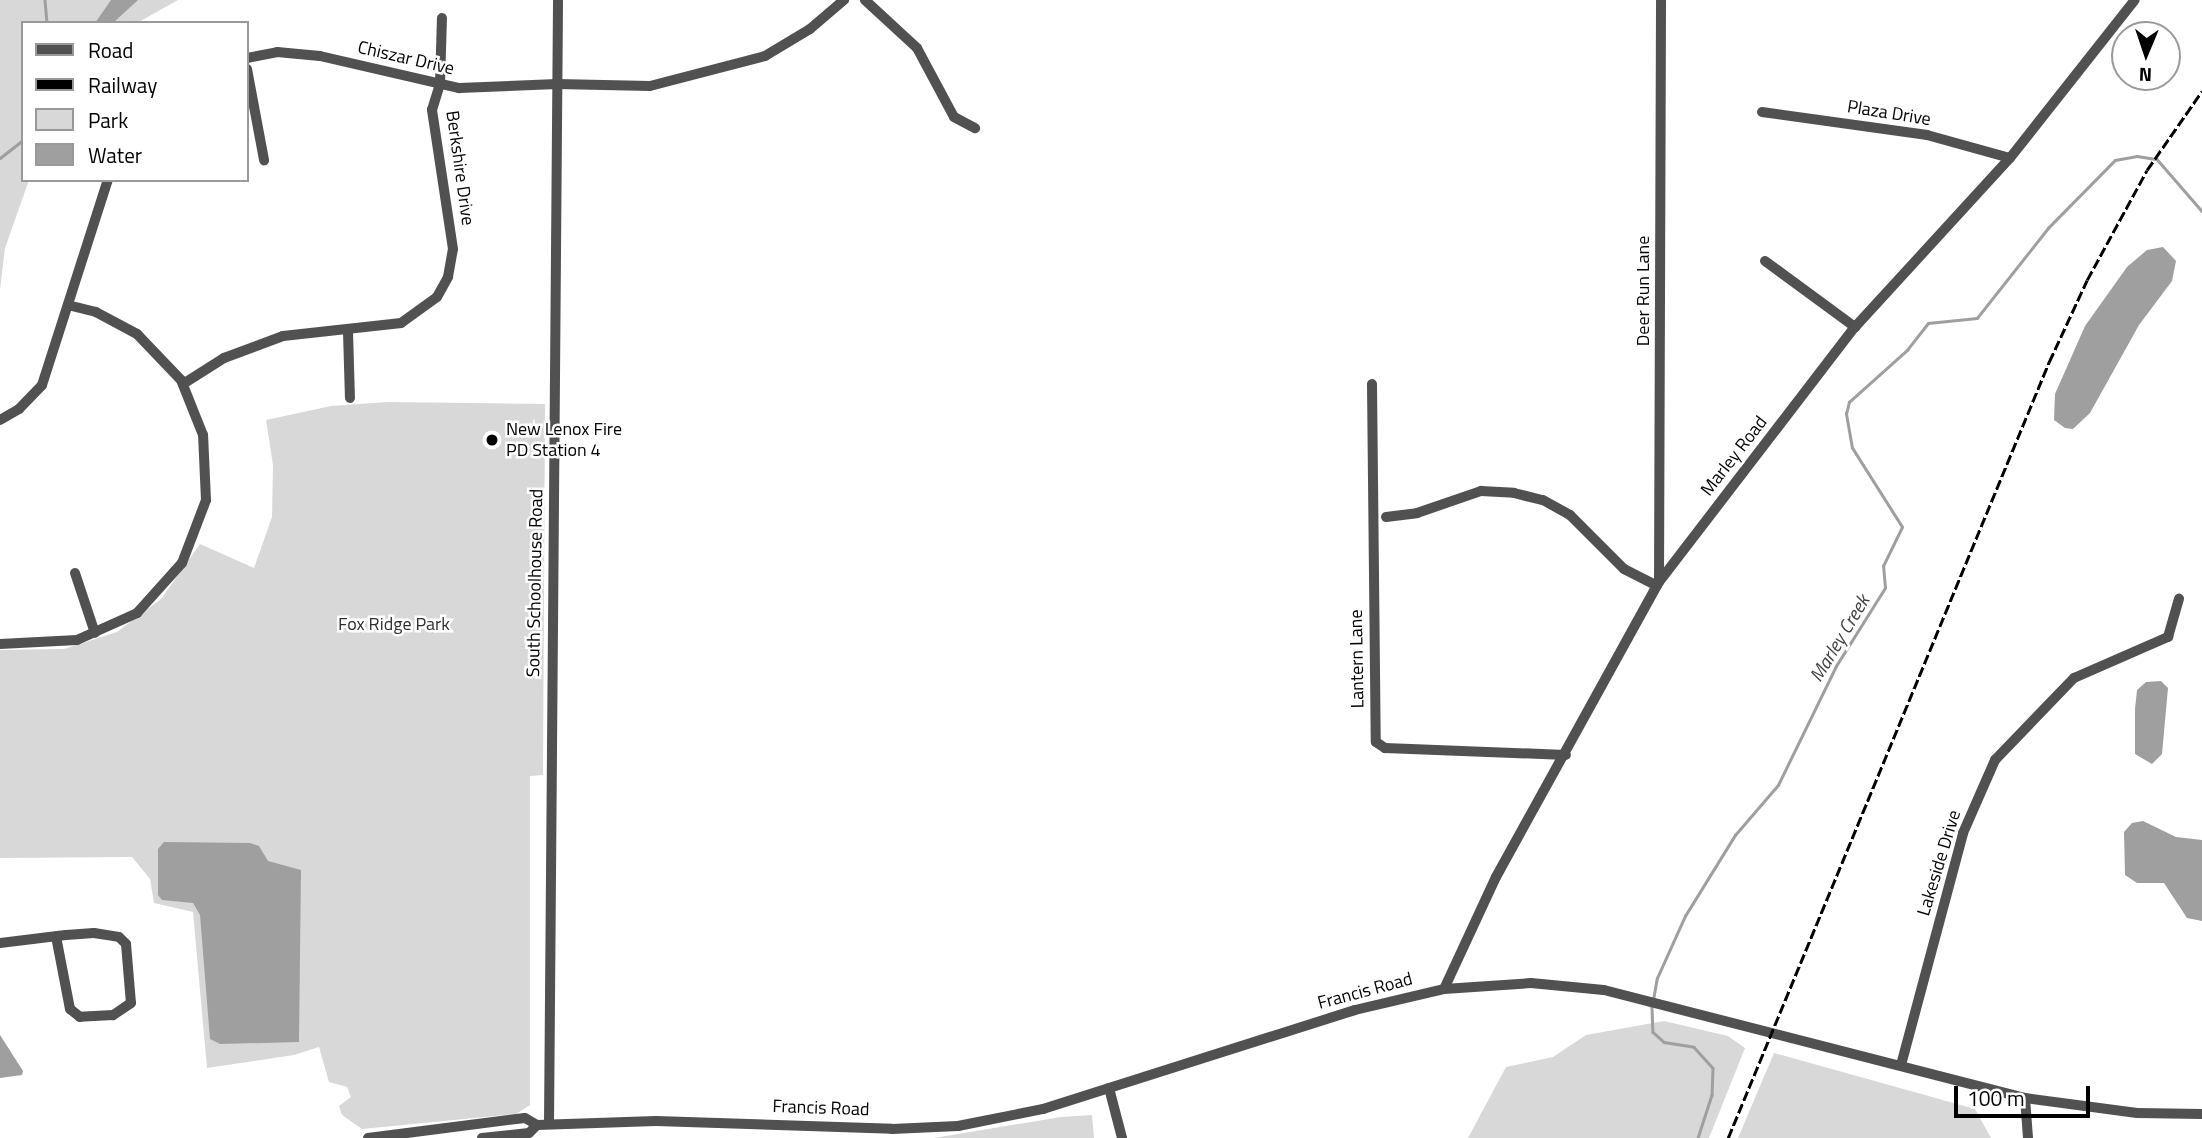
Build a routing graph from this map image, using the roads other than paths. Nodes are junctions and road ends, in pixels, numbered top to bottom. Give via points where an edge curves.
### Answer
1 (558, 0) edge
2 (844, 0) edge
3 (865, 0) edge
4 (1661, 0) edge
5 (2118, 0) edge
6 (2132, 3) edge
7 (442, 19) dead end
8 (248, 58) edge
9 (248, 74) edge
10 (557, 83) junction
11 (440, 84) junction
12 (1762, 112) dead end
13 (975, 128) dead end
14 (2010, 158) junction
15 (264, 160) dead end
16 (107, 182) edge
17 (1765, 261) dead end
18 (68, 305) junction
19 (1855, 327) junction
20 (348, 332) junction
21 (183, 384) junction
22 (1372, 384) dead end
23 (350, 398) dead end
24 (0, 420) edge
25 (1386, 517) dead end
26 (75, 573) dead end
27 (1658, 584) junction
28 (2179, 599) dead end
29 (95, 634) junction
30 (0, 644) edge
31 (1566, 755) junction
32 (56, 936) junction
33 (0, 943) edge
34 (1444, 989) junction
35 (1901, 1065) junction
36 (1109, 1088) junction
37 (2025, 1097) junction
38 (2202, 1114) edge
39 (537, 1125) junction
40 (549, 1125) junction
41 (368, 1138) edge
42 (482, 1138) edge
43 (1122, 1138) edge
44 (2028, 1138) edge

1 - 10 street, South Schoolhouse Road
2 - 10 street, Chiszar Drive via 810,29 765,56 712,74 650,86
3 - 13 street via 917,48 954,117
4 - 27 street, Deer Run Lane
5 - 6 street
6 - 14 street, Marley Road
7 - 11 street, Berkshire Drive
8 - 11 street, Chiszar Drive via 277,52 320,56
9 - 15 street
10 - 11 street, Chiszar Drive via 520,89
10 - 40 street, South Schoolhouse Road
11 - 20 street, Berkshire Drive via 432,110 453,249 448,277 430,305 401,323
12 - 14 street, Plaza Drive via 1927,135
14 - 19 street, Marley Road
16 - 18 street
17 - 19 street
18 - 21 street via 96,312 137,334
18 - 24 street via 42,385 19,409
19 - 27 street, Marley Road
20 - 21 street, Berkshire Drive via 283,336 224,358
20 - 23 street
21 - 29 street via 198,417 207,459 206,500 197,532 182,563 155,597
22 - 31 street, Lantern Lane via 1376,742 1385,748
25 - 27 street via 1417,513 1481,491 1524,495 1570,514 1625,569
26 - 29 street
27 - 31 street, Marley Road
28 - 35 street, Lakeside Drive via 2168,637 2074,678 1995,760 1963,833
29 - 30 street via 61,643
31 - 34 street, Marley Road via 1496,877
32 - 32 street via 119,937 126,944 131,1003 113,1015 80,1017 70,1009
32 - 33 street
34 - 35 street, Francis Road via 1531,983 1628,996
34 - 36 street, Francis Road via 1354,1010
35 - 37 street, Francis Road
36 - 40 street, Francis Road via 999,1119 917,1129 702,1121
36 - 43 street
37 - 38 street, Francis Road via 2137,1113
37 - 44 street
39 - 40 street, Francis Road
39 - 41 street, Francis Road via 525,1118
39 - 42 street, Francis Road via 529,1133

